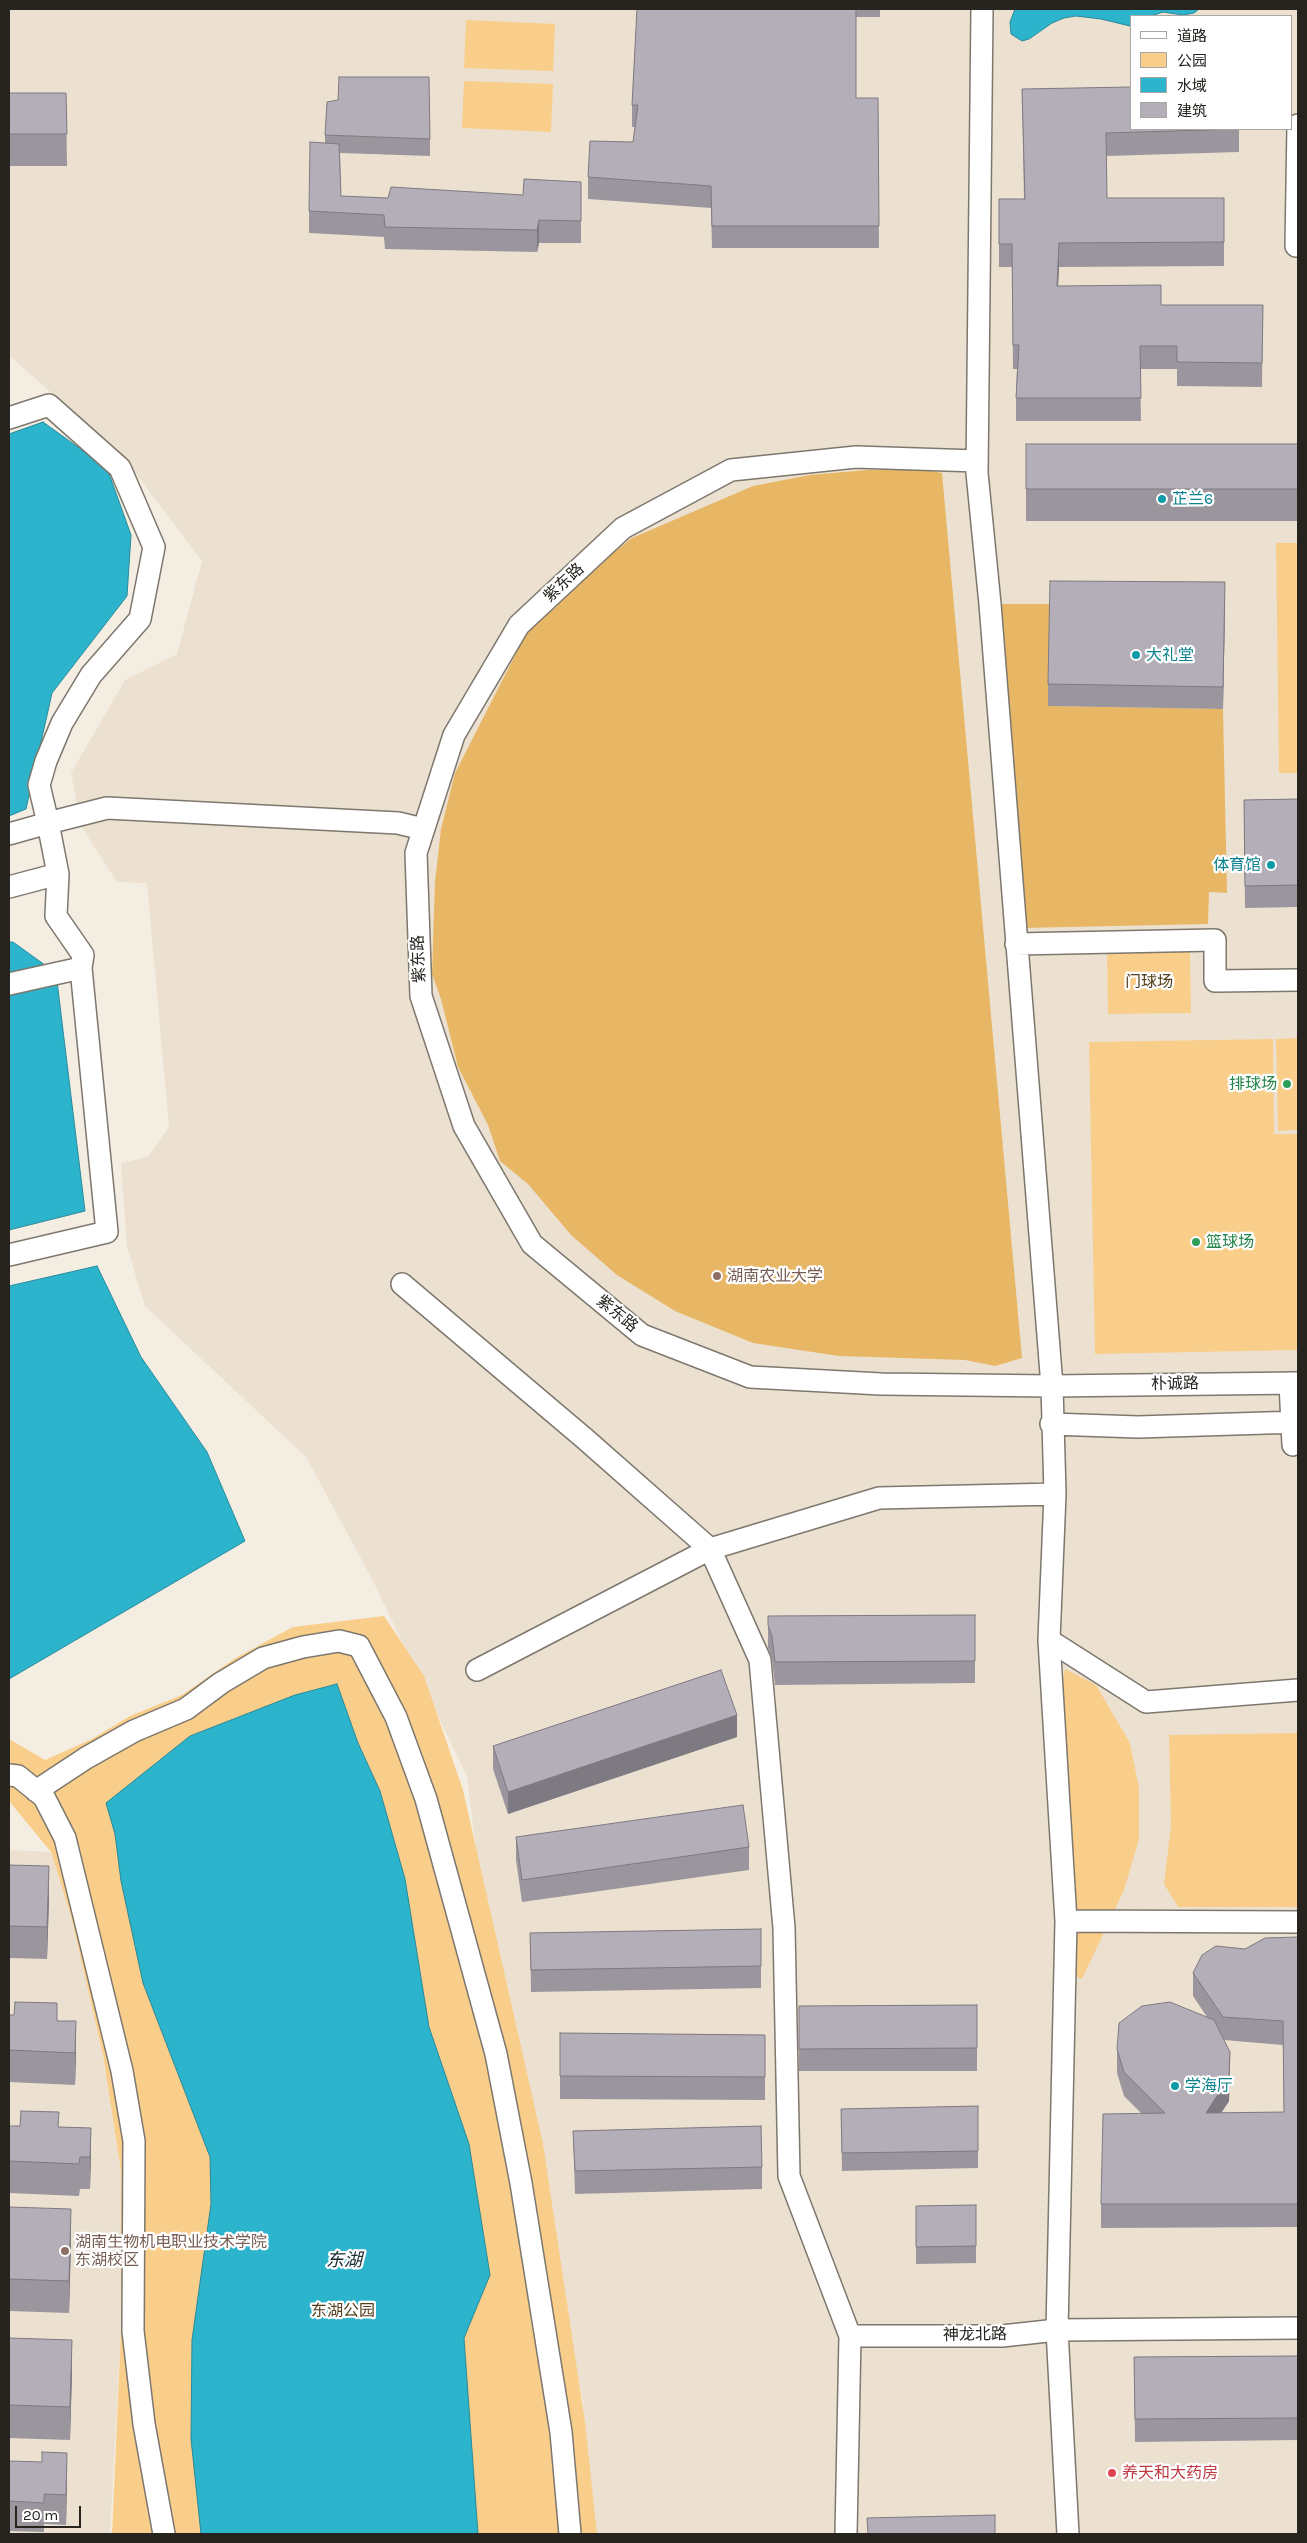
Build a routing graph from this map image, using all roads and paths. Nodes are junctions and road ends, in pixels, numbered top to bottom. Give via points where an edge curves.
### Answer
1 (982, 9) edge
2 (1298, 125) edge
3 (1298, 246) edge
4 (9, 418) edge
5 (977, 461) junction
6 (48, 823) junction
7 (424, 829) junction
8 (9, 834) edge
9 (58, 874) junction
10 (9, 887) edge
11 (1016, 944) junction
12 (74, 969) junction
13 (1298, 980) edge
14 (9, 984) edge
15 (9, 1255) edge
16 (402, 1284) dead end
17 (1294, 1383) edge
18 (1052, 1386) junction
19 (1295, 1422) edge
20 (1051, 1424) junction
21 (1293, 1445) dead end
22 (1055, 1494) junction
23 (710, 1549) junction
24 (1049, 1640) junction
25 (477, 1670) dead end
26 (1298, 1690) edge
27 (9, 1775) edge
28 (36, 1791) junction
29 (1066, 1921) junction
30 (1298, 1922) edge
31 (1298, 2328) edge
32 (1057, 2330) junction
33 (850, 2336) junction
34 (164, 2534) edge
35 (570, 2534) edge
36 (846, 2534) edge
37 (1068, 2534) edge

1 - 5 street
2 - 3 street
4 - 6 street via 49,405 120,468 154,547 140,619 92,675 62,723 46,762 39,785
5 - 7 street, 紫东路 via 856,457 731,470 623,528 519,625 454,735
5 - 11 street
6 - 7 street via 107,808 398,823
6 - 8 street
6 - 9 street
7 - 18 street, 紫东路 via 416,853 420,996 464,1126 532,1244 642,1335 750,1377 881,1384
9 - 10 street
9 - 12 street via 56,916 83,955
11 - 13 street via 1215,940 1215,981
11 - 18 street
12 - 14 street
12 - 15 street via 107,1232
16 - 23 street
17 - 18 street, 朴诚路
17 - 19 street
18 - 20 street
19 - 20 street via 1138,1427
19 - 21 street
20 - 22 street
22 - 23 street via 879,1498
22 - 24 street
23 - 25 street
23 - 33 street via 760,1660 784,1928 789,2176
24 - 26 street via 1146,1702
24 - 29 street
27 - 28 street via 18,1776
28 - 34 street via 44,1797 65,1838 122,2071 134,2141 133,2331 144,2424
28 - 35 street via 134,1731 186,1709 263,1658 339,1641 359,1646 396,1717 426,1799 496,2054 557,2403
29 - 30 street
29 - 32 street
31 - 32 street, 神龙北路
32 - 33 street, 神龙北路 via 1002,2336
32 - 37 street
33 - 36 street

